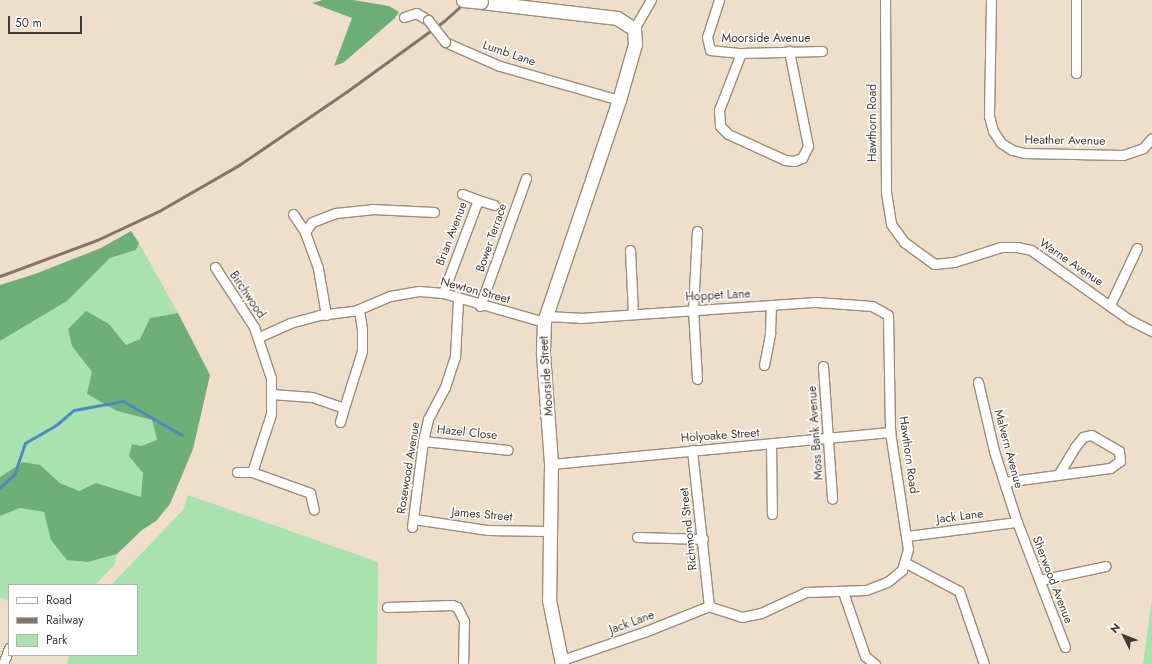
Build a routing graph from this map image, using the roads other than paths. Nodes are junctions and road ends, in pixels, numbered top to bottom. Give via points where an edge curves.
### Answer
1 (463, 0) edge
2 (651, 0) edge
3 (719, 0) edge
4 (885, 0) edge
5 (991, 0) edge
6 (1076, 0) edge
7 (404, 17) dead end
8 (634, 29) junction
9 (789, 51) junction
10 (822, 51) dead end
11 (741, 53) junction
12 (1076, 73) dead end
13 (619, 100) junction
14 (1151, 143) edge
15 (526, 178) dead end
16 (462, 194) dead end
17 (478, 200) junction
18 (494, 205) dead end
19 (434, 212) dead end
20 (293, 214) dead end
21 (697, 231) dead end
22 (305, 232) junction
23 (904, 242) joint
24 (1137, 248) dead end
25 (630, 250) dead end
26 (215, 267) dead end
27 (443, 293) junction
28 (458, 299) junction
29 (771, 305) junction
30 (1110, 305) junction
31 (480, 306) junction
32 (693, 308) junction
33 (358, 309) junction
34 (633, 313) junction
35 (326, 315) junction
36 (888, 315) joint
37 (545, 319) junction
38 (1152, 331) edge
39 (259, 337) junction
40 (764, 365) dead end
41 (823, 366) dead end
42 (698, 379) dead end
43 (978, 382) dead end
44 (271, 394) junction
45 (344, 408) junction
46 (340, 422) dead end
47 (890, 432) junction
48 (828, 439) junction
49 (423, 440) junction
50 (770, 444) junction
51 (508, 450) dead end
52 (692, 450) junction
53 (551, 464) junction
54 (237, 472) dead end
55 (252, 472) junction
56 (1059, 474) junction
57 (1004, 482) junction
58 (832, 498) dead end
59 (314, 510) dead end
60 (772, 514) dead end
61 (1017, 522) junction
62 (413, 523) joint
63 (548, 531) junction
64 (907, 536) junction
65 (638, 537) dead end
66 (703, 539) junction
67 (904, 562) junction
68 (1106, 566) dead end
69 (1040, 580) junction
70 (843, 592) junction
71 (709, 606) junction
72 (387, 607) dead end
73 (1065, 647) dead end
74 (8, 651) edge
75 (562, 663) edge
76 (3, 664) edge
77 (463, 664) edge
78 (873, 664) edge
79 (984, 664) edge

1 - 8 street, bridge via 617,18
2 - 8 street
3 - 11 street, Moorside Avenue via 707,37 710,50
4 - 23 street, Hawthorn Road via 886,192 891,224
5 - 14 street, Heather Avenue via 989,116 993,131 1001,143 1012,150 1024,153 1123,155
6 - 12 street
7 - 13 street, Lumb Lane, bridge via 416,14 428,20 445,42 500,66
8 - 13 street, Moorside Street via 635,44
9 - 10 street, Moorside Avenue
9 - 11 street, Moorside Avenue
9 - 11 street via 808,146 802,158 794,161 728,134 720,126 719,110
13 - 37 street, Moorside Street
15 - 31 street, Bower Terrace
16 - 17 street, Brian Avenue
17 - 18 street
17 - 27 street, Brian Avenue
19 - 22 street via 372,209 336,213 312,222
20 - 22 street
21 - 32 street
22 - 35 street via 318,268
23 - 30 street, Warne Avenue via 934,264 954,262 1001,247 1024,248 1044,257
24 - 30 street
25 - 34 street
26 - 39 street, Birchwood
27 - 28 street, Newton Street
27 - 33 street, Newton Street via 404,292
28 - 31 street, Newton Street
28 - 49 street, Rosewood Avenue via 455,357 445,387 428,419
29 - 32 street, Hoppet Lane
29 - 36 street, Hoppet Lane via 816,302 872,306
29 - 40 street via 770,332
30 - 38 street, Warne Avenue via 1128,319
31 - 37 street, Newton Street
32 - 34 street, Hoppet Lane
32 - 42 street
33 - 35 street, Newton Street
33 - 45 street via 362,329 362,351
34 - 37 street, Hoppet Lane
35 - 39 street, Newton Street via 290,323
36 - 47 street, Hawthorn Road
37 - 53 street, Moorside Street via 543,354
39 - 44 street via 271,378
41 - 48 street, Moss Bank Avenue
43 - 57 street, Malvern Avenue
44 - 45 street via 312,397
44 - 55 street via 271,414
45 - 46 street
47 - 48 street, Holyoake Street
47 - 64 street, Hawthorn Road
48 - 50 street, Holyoake Street
48 - 58 street, Moss Bank Avenue
49 - 51 street, Hazel Close
49 - 62 street, Rosewood Avenue
50 - 52 street, Holyoake Street
50 - 60 street
52 - 53 street, Holyoake Street
52 - 66 street, Richmond Street
53 - 63 street, Moorside Street
54 - 55 street
55 - 59 street via 310,493
56 - 56 street via 1110,468 1120,461 1119,451 1091,435 1083,437
56 - 57 street
57 - 61 street, Malvern Avenue
61 - 64 street, Jack Lane
61 - 69 street, Sherwood Avenue
62 - 63 street, James Street via 488,530
63 - 75 street, Moorside Street via 549,600
64 - 67 street, Hawthorn Road via 908,549
65 - 66 street
66 - 71 street, Richmond Street
67 - 70 street via 902,570 887,582 866,590
67 - 79 street via 960,591
68 - 69 street
69 - 73 street, Sherwood Avenue
70 - 71 street via 806,592 761,613 742,617
70 - 78 street via 865,656
71 - 75 street, Jack Lane
72 - 77 street via 458,607 464,621
74 - 76 street

